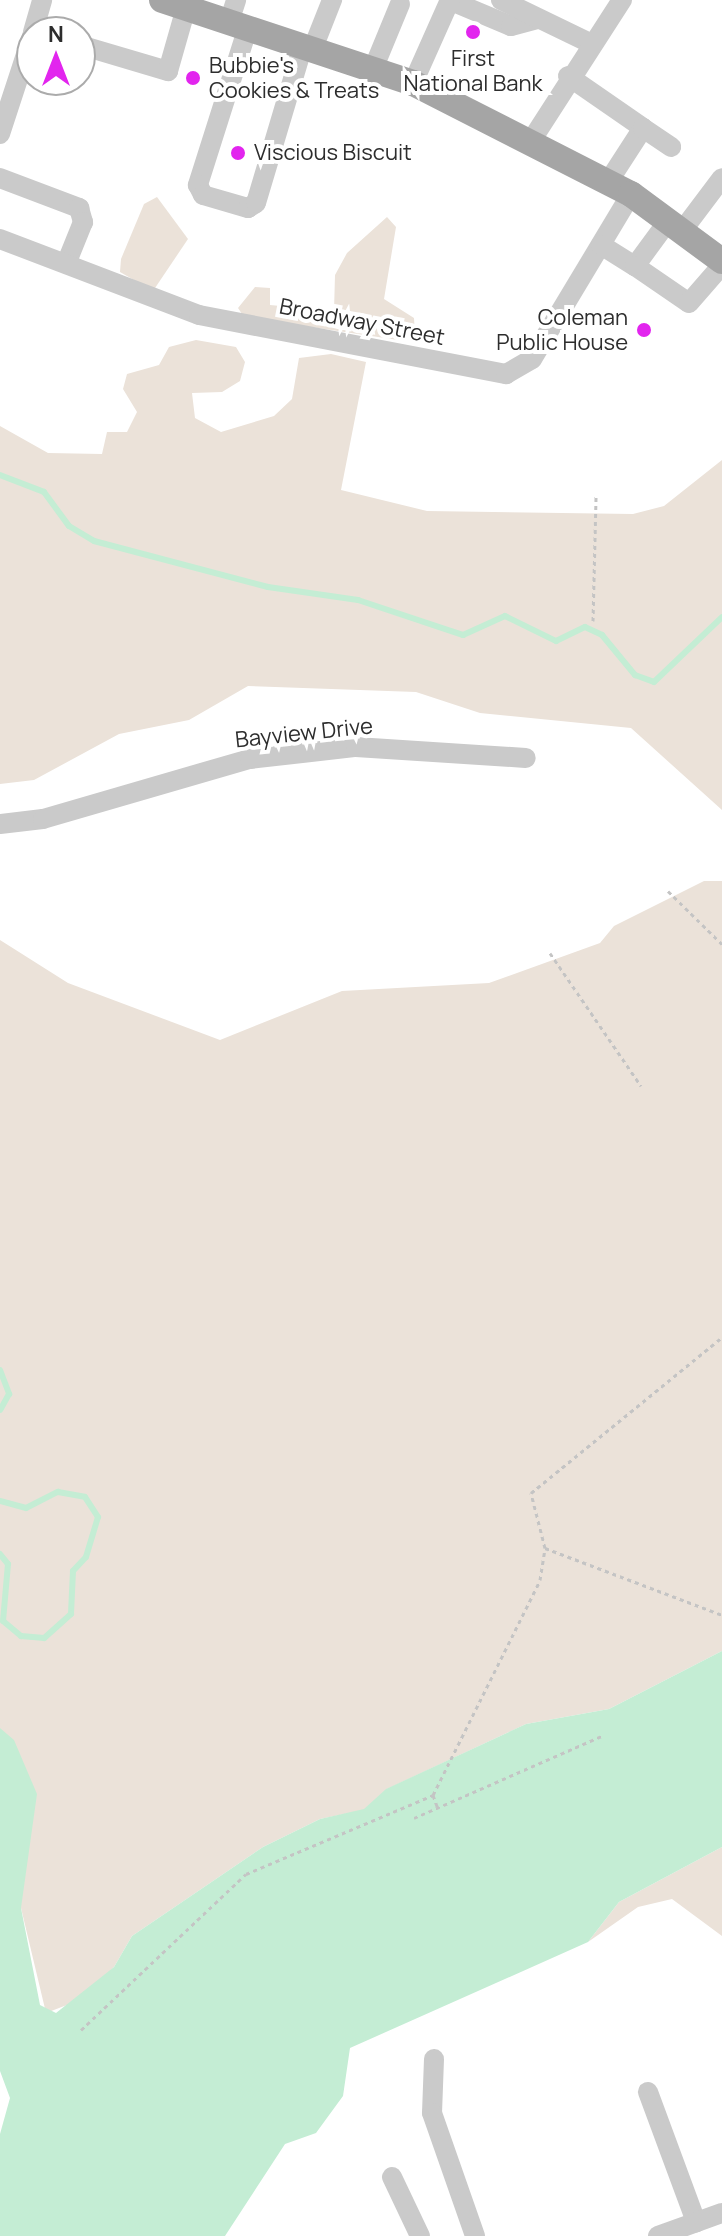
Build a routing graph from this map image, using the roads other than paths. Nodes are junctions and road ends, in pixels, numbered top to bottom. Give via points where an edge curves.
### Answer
1 (332, 0) edge
2 (449, 0) edge
3 (501, 0) edge
4 (622, 0) edge
5 (397, 1) edge
6 (174, 4) edge
7 (238, 16) edge
8 (538, 19) junction
9 (592, 44) junction
10 (308, 47) junction
11 (96, 50) edge
12 (374, 67) junction
13 (568, 76) junction
14 (413, 83) junction
15 (16, 84) edge
16 (2, 123) edge
17 (643, 128) junction
18 (531, 141) junction
19 (671, 147) dead end
20 (0, 178) edge
21 (722, 178) edge
22 (620, 188) junction
23 (675, 226) junction
24 (0, 239) edge
25 (601, 245) junction
26 (722, 263) edge
27 (66, 264) junction
28 (635, 266) junction
29 (526, 758) dead end
30 (0, 824) edge
31 (434, 2059) dead end
32 (648, 2092) dead end
33 (392, 2177) dead end
34 (722, 2213) edge
35 (696, 2222) junction
36 (420, 2236) edge
37 (475, 2236) edge
38 (658, 2236) edge

1 - 10 street
2 - 8 street via 511,26
2 - 14 street
3 - 8 street
4 - 9 street
5 - 12 street
6 - 7 main road
6 - 11 street via 168,71
7 - 10 main road
7 - 10 street via 198,185 203,195 248,208 256,203
8 - 9 street
9 - 13 street
10 - 12 main road
12 - 14 main road
13 - 17 street
13 - 18 street
14 - 18 main road
15 - 16 street
17 - 19 street
17 - 22 street, Broadway Street
18 - 22 main road
20 - 27 street via 79,208 83,222
21 - 23 street
22 - 23 main road
22 - 25 street, Broadway Street
23 - 26 main road
23 - 28 street
24 - 27 street, Broadway Street
25 - 27 street, Broadway Street via 532,359 506,374 199,315
25 - 28 street
26 - 28 street via 689,303
29 - 30 street, Bayview Drive via 356,747 250,759 43,819
31 - 37 street via 432,2113
32 - 35 street
33 - 36 street
34 - 35 street
35 - 38 street

